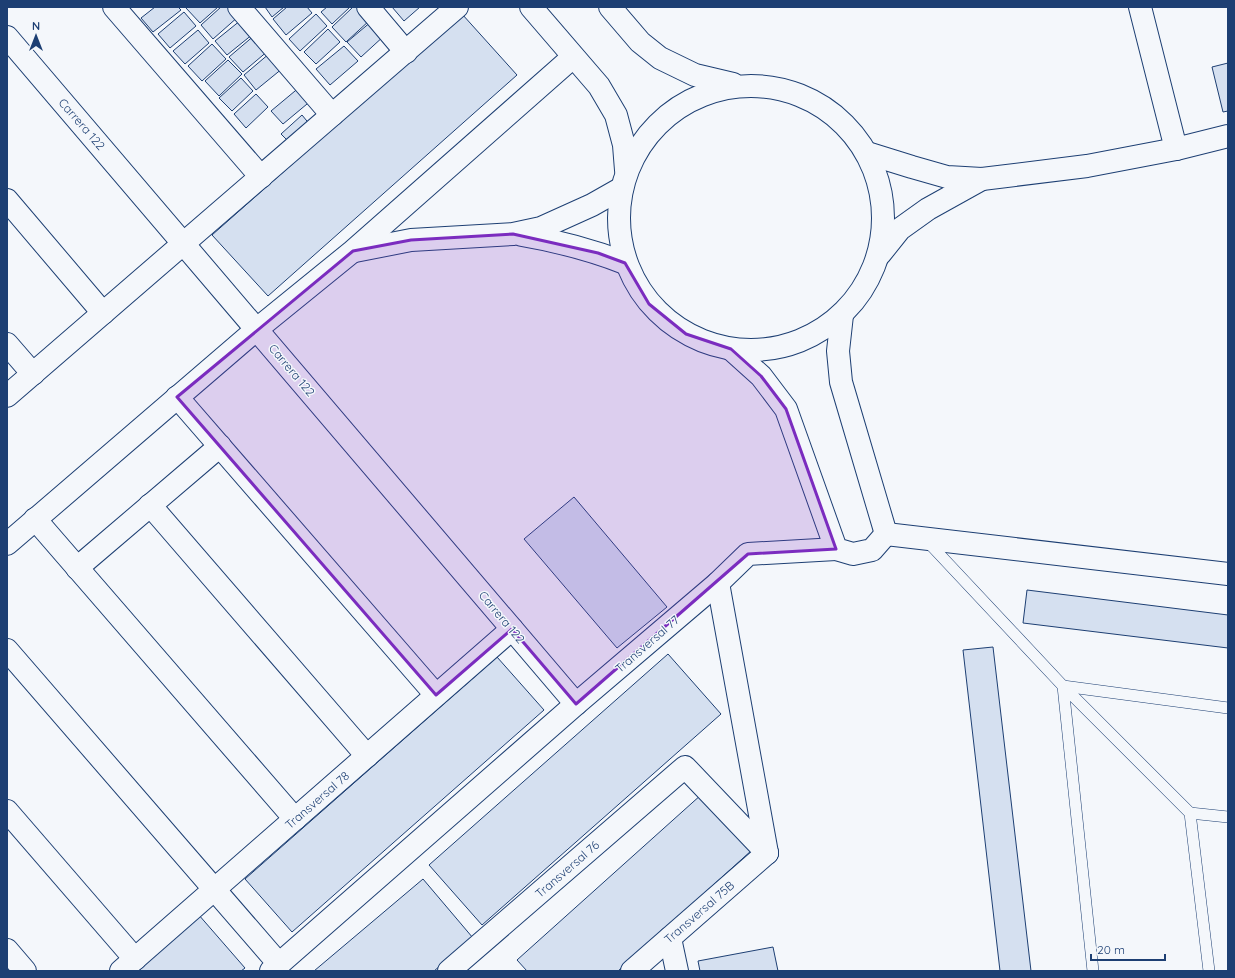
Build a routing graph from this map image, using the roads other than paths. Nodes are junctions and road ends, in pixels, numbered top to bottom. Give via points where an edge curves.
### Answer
1 (114, 7) edge
2 (239, 7) edge
3 (368, 7) edge
4 (458, 7) edge
5 (530, 7) edge
6 (1140, 7) edge
7 (620, 11) edge
8 (7, 37) edge
9 (406, 52) junction
10 (573, 57) junction
11 (738, 86) junction
12 (332, 115) junction
13 (1228, 136) edge
14 (1176, 149) junction
15 (867, 152) junction
16 (261, 177) junction
17 (624, 179) junction
18 (982, 179) junction
19 (7, 200) edge
20 (514, 234) junction
21 (184, 243) junction
22 (353, 251) junction
23 (879, 255) junction
24 (625, 263) junction
25 (103, 313) junction
26 (842, 315) junction
27 (257, 329) junction
28 (7, 344) edge
29 (731, 349) junction
30 (33, 374) junction
31 (7, 396) edge
32 (178, 397) junction
33 (220, 446) junction
34 (150, 506) junction
35 (35, 519) junction
36 (886, 534) junction
37 (926, 539) junction
38 (7, 544) edge
39 (836, 549) junction
40 (77, 568) junction
41 (1228, 574) edge
42 (718, 583) junction
43 (512, 629) junction
44 (7, 650) edge
45 (1063, 686) junction
46 (436, 695) junction
47 (576, 704) junction
48 (1228, 708) edge
49 (367, 756) junction
50 (7, 811) edge
51 (1190, 813) junction
52 (1228, 817) edge
53 (295, 819) junction
54 (767, 853) junction
55 (214, 890) junction
56 (670, 938) junction
57 (7, 950) edge
58 (128, 965) edge
59 (275, 968) edge
60 (25, 971) edge
61 (449, 971) edge
62 (632, 971) edge
63 (677, 971) edge
64 (1093, 971) edge
65 (1209, 971) edge

1 - 16 street
2 - 12 street
3 - 9 street
4 - 9 street
5 - 10 street
6 - 14 street
7 - 11 street via 640,42 660,58 695,75
8 - 21 street, Carrera 122
9 - 12 street
10 - 17 street via 599,86 616,115 624,145
10 - 22 street
11 - 15 street via 762,85 804,96 840,119
11 - 17 street via 719,88 679,105 647,133
12 - 16 street
13 - 14 street
14 - 18 street via 1087,166
15 - 18 street via 947,177
15 - 23 street via 880,185 884,220
16 - 21 street
17 - 20 street via 592,205 541,228
17 - 24 street via 617,217
18 - 23 street via 900,228
19 - 25 street
20 - 22 street via 411,240
20 - 24 street via 548,239
21 - 25 street
21 - 27 street, Carrera 122
22 - 27 street
23 - 26 street via 864,287
24 - 29 street via 649,304 686,334
25 - 30 street
26 - 29 street via 818,333 790,344 761,350
26 - 36 street via 838,352 841,382
27 - 32 street
27 - 43 street, Carrera 122
28 - 30 street
29 - 39 street via 761,376 786,410
30 - 31 street
32 - 33 street
32 - 35 street
33 - 34 street
33 - 46 street
34 - 40 street
34 - 49 street
35 - 38 street
35 - 40 street
36 - 37 street
36 - 39 street, Transversal 77 via 872,550 853,554
37 - 41 street
37 - 45 lane
39 - 42 street, Transversal 77 via 748,554
40 - 53 street
42 - 47 street, Transversal 77
42 - 54 street
43 - 46 street, Transversal 78
43 - 47 street, Carrera 122
44 - 55 street
45 - 48 lane
45 - 51 lane
45 - 64 lane
46 - 49 street, Transversal 78
47 - 59 street, Transversal 77
49 - 53 street, Transversal 78
50 - 58 street
51 - 52 lane
51 - 65 lane
53 - 55 street, Transversal 78
54 - 56 street, Transversal 75B
54 - 61 street, Transversal 76 via 685,767
55 - 58 street, Transversal 78
55 - 59 street
56 - 62 street, Transversal 75B
56 - 63 street
57 - 60 street

